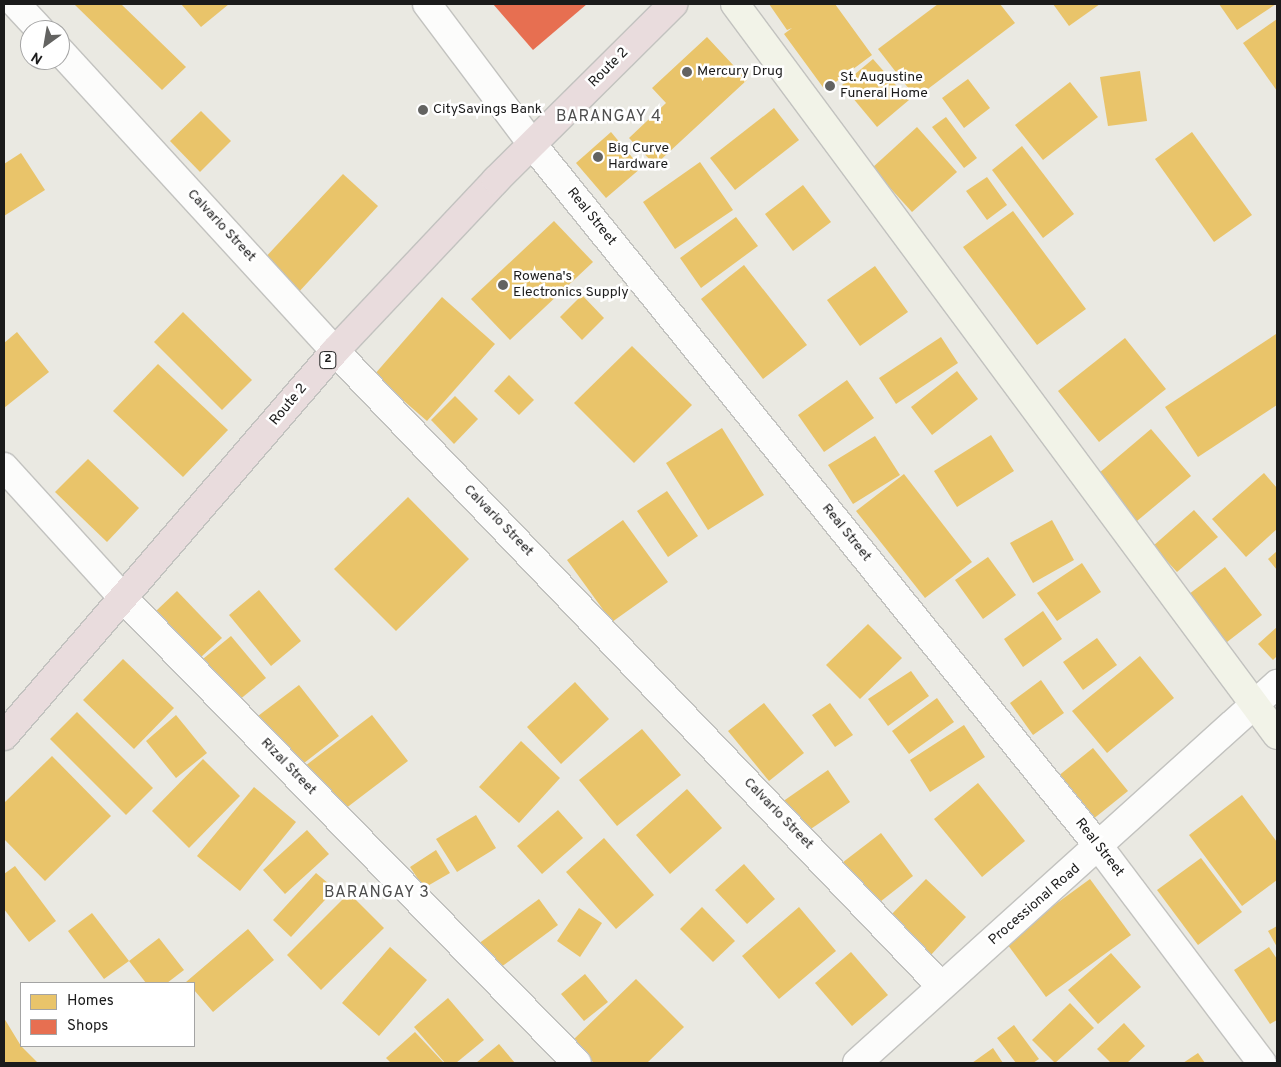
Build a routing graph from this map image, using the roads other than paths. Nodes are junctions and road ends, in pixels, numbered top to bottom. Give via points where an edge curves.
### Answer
1 (16, 4) edge
2 (427, 4) edge
3 (673, 4) edge
4 (735, 4) edge
5 (31, 20) edge
6 (70, 62) edge
7 (532, 144) junction
8 (335, 351) junction
9 (4, 467) edge
10 (124, 598) junction
11 (1277, 684) edge
12 (1254, 705) junction
13 (4, 736) edge
14 (1277, 736) edge
15 (1100, 848) junction
16 (941, 986) junction
17 (577, 1063) edge
18 (857, 1063) edge
19 (1262, 1063) edge

1 - 5 street
2 - 7 street, Real Street
3 - 7 highway, Route 2 / 2
4 - 12 main road
6 - 8 street, Calvario Street
7 - 8 highway, Route 2 / 2
7 - 15 street, Real Street
8 - 10 highway, Route 2 / 2
8 - 16 street, Calvario Street
9 - 10 street, Rizal Street
10 - 13 highway, Route 2 / 2
10 - 17 street, Rizal Street
11 - 12 street, Processional Road
12 - 14 main road
12 - 15 street, Processional Road
15 - 16 street, Processional Road
15 - 19 street, Real Street
16 - 18 street, Processional Road

